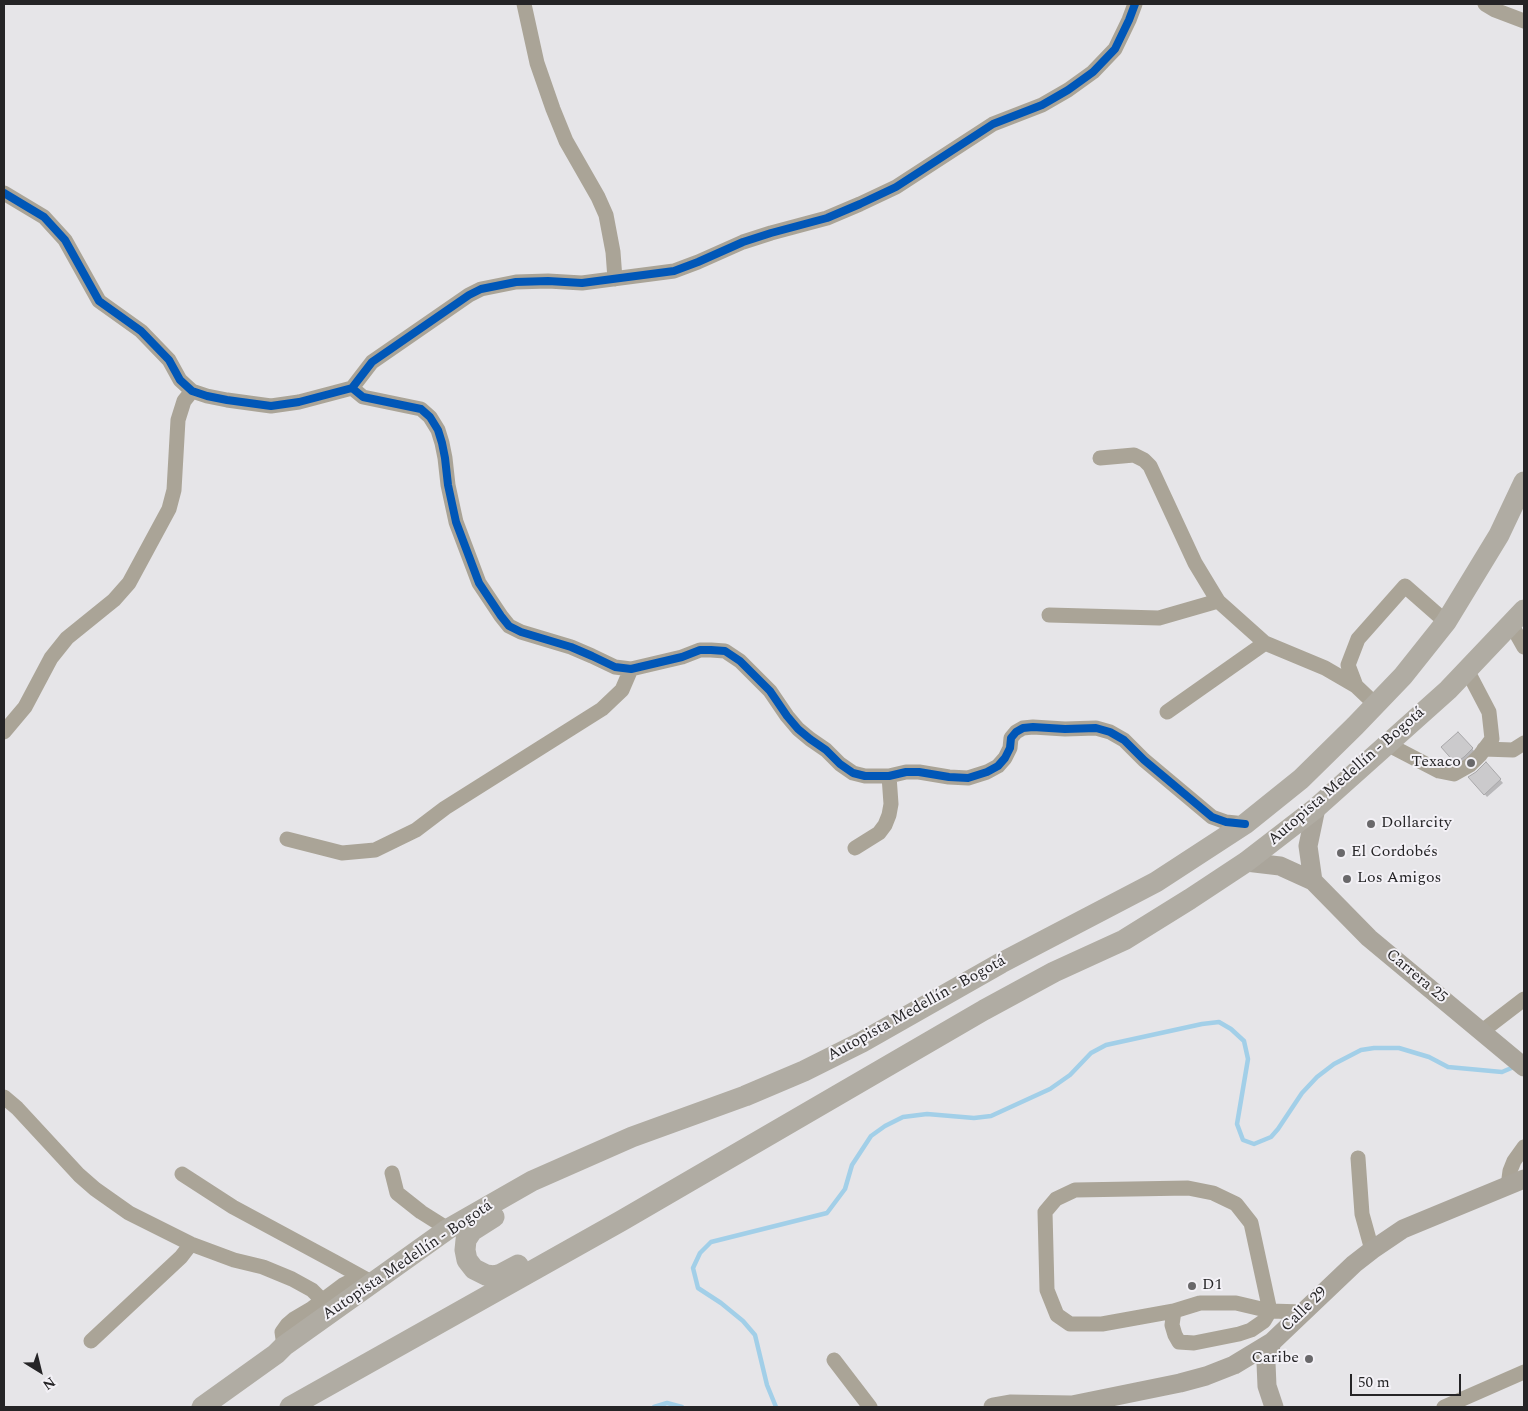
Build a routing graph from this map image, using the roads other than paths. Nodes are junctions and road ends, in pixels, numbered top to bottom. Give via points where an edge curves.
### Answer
1 (524, 4) edge
2 (1136, 4) edge
3 (1486, 4) edge
4 (1524, 21) edge
5 (4, 193) edge
6 (615, 279) junction
7 (352, 388) junction
8 (192, 391) junction
9 (1100, 458) dead end
10 (1524, 482) edge
11 (1524, 519) edge
12 (1499, 535) junction
13 (1218, 601) junction
14 (1049, 614) dead end
15 (1518, 617) edge
16 (1446, 622) junction
17 (1265, 643) junction
18 (1524, 647) edge
19 (631, 668) junction
20 (1467, 670) junction
21 (1356, 686) junction
22 (1376, 705) junction
23 (1167, 712) dead end
24 (4, 732) edge
25 (1524, 743) edge
26 (1387, 744) junction
27 (1484, 749) junction
28 (889, 776) junction
29 (1316, 808) junction
30 (1245, 824) junction
31 (287, 839) dead end
32 (854, 848) dead end
33 (1246, 862) junction
34 (1313, 881) junction
35 (1524, 1000) edge
36 (1481, 1032) junction
37 (1518, 1061) edge
38 (4, 1097) edge
39 (632, 1137) junction
40 (1524, 1147) edge
41 (1358, 1158) dead end
42 (392, 1173) dead end
43 (182, 1174) dead end
44 (1516, 1182) edge
45 (621, 1221) junction
46 (448, 1230) junction
47 (191, 1244) junction
48 (1372, 1250) junction
49 (373, 1283) junction
50 (322, 1300) junction
51 (1174, 1311) junction
52 (1270, 1311) junction
53 (1303, 1312) junction
54 (91, 1341) dead end
55 (1272, 1342) junction
56 (284, 1346) junction
57 (834, 1360) dead end
58 (1524, 1372) edge
59 (1077, 1406) edge
60 (202, 1407) edge
61 (290, 1407) edge
62 (870, 1407) edge
63 (994, 1407) edge
64 (1274, 1407) edge
65 (1444, 1407) edge

1 - 6 street via 537,63 553,109 566,141 606,215
2 - 6 street via 1115,49 1093,72 1042,104 994,124 896,187 827,218 762,236 674,271
3 - 4 street
5 - 8 street via 44,217 65,240 99,301 141,331 169,360 180,380
6 - 7 street via 582,283 516,282 481,289 372,362
7 - 8 street via 271,406
7 - 19 street via 364,397 420,409 430,417 442,443 456,522 467,552 479,583 510,626 571,647 614,667
8 - 24 street via 184,401 178,420 174,490 169,509 129,583 114,600 67,638 51,658 25,707
9 - 13 street via 1134,455 1150,466 1195,563
10 - 12 highway, Autopista Medellín - Bogotá
11 - 12 highway
12 - 16 highway, Autopista Medellín - Bogotá
13 - 14 street via 1159,618
13 - 17 street
15 - 18 street
15 - 20 highway, Autopista Medellín - Bogotá
16 - 21 street via 1406,586 1358,639 1348,665
16 - 22 highway, Autopista Medellín - Bogotá
17 - 21 street via 1325,668
17 - 23 street
19 - 28 street via 700,650 724,651 740,661 770,691 798,729 840,764 865,776
19 - 31 street via 622,690 602,710 445,808 416,830 375,850 342,853
20 - 26 highway, Autopista Medellín - Bogotá
20 - 27 street via 1488,712 1492,739
21 - 22 street
22 - 30 highway, Autopista Medellín - Bogotá via 1301,779
25 - 27 street via 1513,750
26 - 27 street via 1438,770 1454,774 1470,764
26 - 29 highway, Autopista Medellín - Bogotá
28 - 30 street via 919,772 968,778 998,766 1010,748 1011,738 1023,728 1096,728 1124,740 1212,818
28 - 32 street via 891,804 885,825 879,833
29 - 33 highway, Autopista Medellín - Bogotá
29 - 34 main road via 1308,846
30 - 39 highway, Autopista Medellín - Bogotá via 1156,882 1000,963 862,1042 745,1096
33 - 34 main road, Carrera 25 via 1280,866
33 - 45 highway, Autopista Medellín - Bogotá via 1124,940 1054,972 984,1010
34 - 36 main road, Carrera 25 via 1369,938
35 - 36 street
36 - 37 main road, Carrera 25
38 - 47 street via 95,1189 129,1213
39 - 45 highway via 613,1161 538,1192 480,1224 466,1240 467,1260 474,1269 486,1275 502,1274 592,1222
39 - 46 highway, Autopista Medellín - Bogotá via 532,1181
40 - 44 street via 1510,1171
41 - 48 street via 1362,1214
42 - 46 street via 396,1193
43 - 49 street via 233,1207
44 - 48 main road, Calle 29 via 1403,1229
45 - 61 highway, Autopista Medellín - Bogotá
46 - 49 highway, Autopista Medellín - Bogotá
47 - 50 street via 292,1279
47 - 54 street
48 - 53 main road, Calle 29
49 - 50 street via 350,1281
49 - 56 highway, Autopista Medellín - Bogotá
50 - 56 street via 287,1325 282,1332
51 - 52 street via 1200,1303 1236,1303
51 - 52 street via 1174,1335 1179,1342 1194,1343 1251,1330 1264,1321
51 - 52 street via 1102,1324 1070,1324 1057,1315 1047,1290 1045,1212 1056,1199 1075,1190 1188,1188 1212,1193 1236,1204 1251,1223
52 - 53 street
53 - 55 main road, Calle 29
55 - 59 main road, Calle 29 via 1234,1365 1206,1376
55 - 64 main road via 1266,1363 1267,1386
56 - 60 highway, Autopista Medellín - Bogotá
57 - 62 street
58 - 65 street
59 - 63 main road, Calle 29 via 1010,1404

